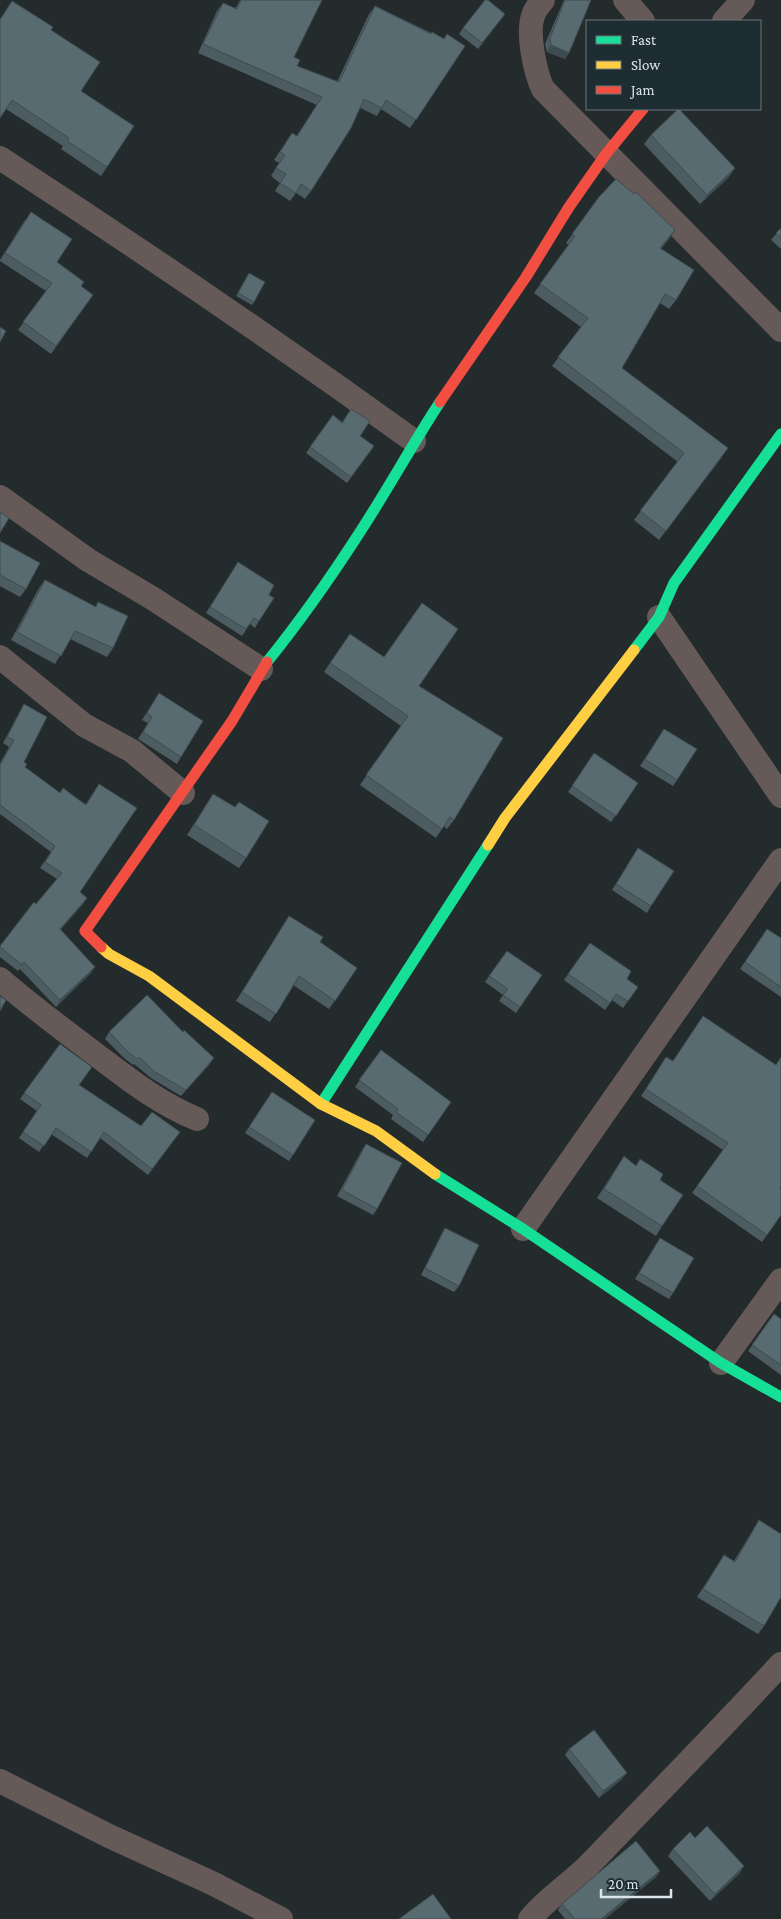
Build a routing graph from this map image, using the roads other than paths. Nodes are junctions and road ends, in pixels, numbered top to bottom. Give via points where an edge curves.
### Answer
1 (543, 0) edge
2 (625, 0) edge
3 (742, 0) edge
4 (642, 20) edge
5 (725, 20) edge
6 (643, 110) edge
7 (606, 154) junction
8 (0, 158) edge
9 (781, 330) edge
10 (781, 434) edge
11 (414, 441) junction
12 (0, 497) edge
13 (658, 617) junction
14 (0, 657) edge
15 (261, 669) junction
16 (183, 793) junction
17 (781, 796) edge
18 (781, 860) edge
19 (0, 978) edge
20 (321, 1104) junction
21 (197, 1119) dead end
22 (523, 1229) junction
23 (781, 1280) edge
24 (721, 1363) junction
25 (781, 1397) edge
26 (781, 1664) edge
27 (0, 1782) edge
28 (281, 1919) edge
29 (530, 1919) edge

1 - 7 street via 533,14 535,72 543,89
2 - 4 street
3 - 5 street
6 - 7 street
7 - 9 street
7 - 11 street
8 - 11 street via 303,361
10 - 13 street via 674,583
11 - 15 street via 361,531 305,615
12 - 15 street via 88,560
13 - 17 street
13 - 20 street via 582,722 505,818
14 - 16 street via 84,724 132,751
15 - 16 street via 232,720
16 - 20 street via 85,932 110,954 149,976
18 - 22 street
19 - 21 street via 137,1086 172,1109
20 - 22 street via 376,1131 444,1180
22 - 24 street
23 - 24 street
24 - 25 street
26 - 29 street via 587,1867 539,1907
27 - 28 street

